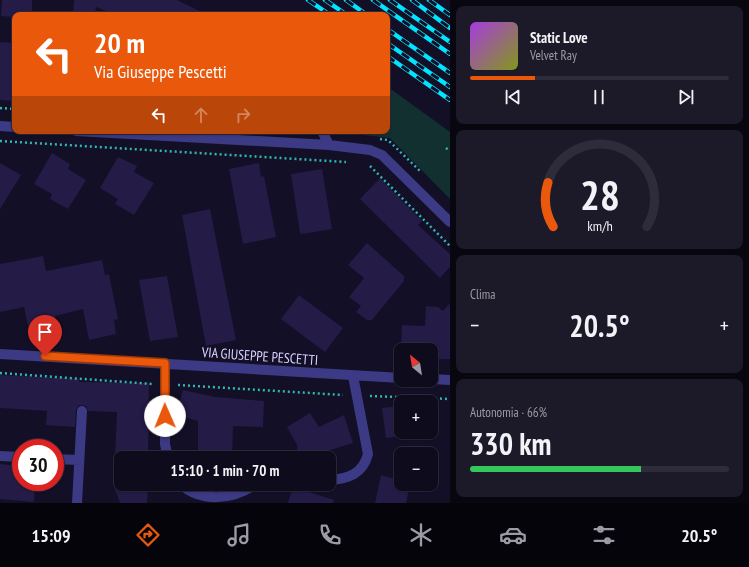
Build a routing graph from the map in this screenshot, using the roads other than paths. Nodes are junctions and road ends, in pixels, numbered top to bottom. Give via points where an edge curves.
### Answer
1 (0, 126) edge
2 (12, 127) edge
3 (130, 134) edge
4 (324, 134) edge
5 (329, 145) junction
6 (450, 222) edge
7 (0, 354) edge
8 (165, 363) junction
9 (353, 376) junction
10 (394, 378) edge
11 (438, 379) edge
12 (450, 380) edge
13 (82, 411) dead end
14 (166, 451) edge
15 (0, 456) edge
16 (12, 457) edge
17 (64, 459) edge
18 (79, 460) junction
19 (336, 479) edge
20 (188, 491) edge
21 (246, 491) edge
22 (232, 500) edge
23 (77, 503) edge

1 - 2 street
3 - 5 street
4 - 5 street
5 - 6 street via 370,150 382,155
7 - 8 street, VIA GIUSEPPE PESCETTI
8 - 9 street, VIA GIUSEPPE PESCETTI
8 - 14 street
9 - 10 street, VIA GIUSEPPE PESCETTI
9 - 19 street via 368,454 367,460 357,473
11 - 12 street
13 - 18 street
15 - 16 street
17 - 18 street
18 - 23 street
20 - 22 street via 200,497
21 - 22 street

